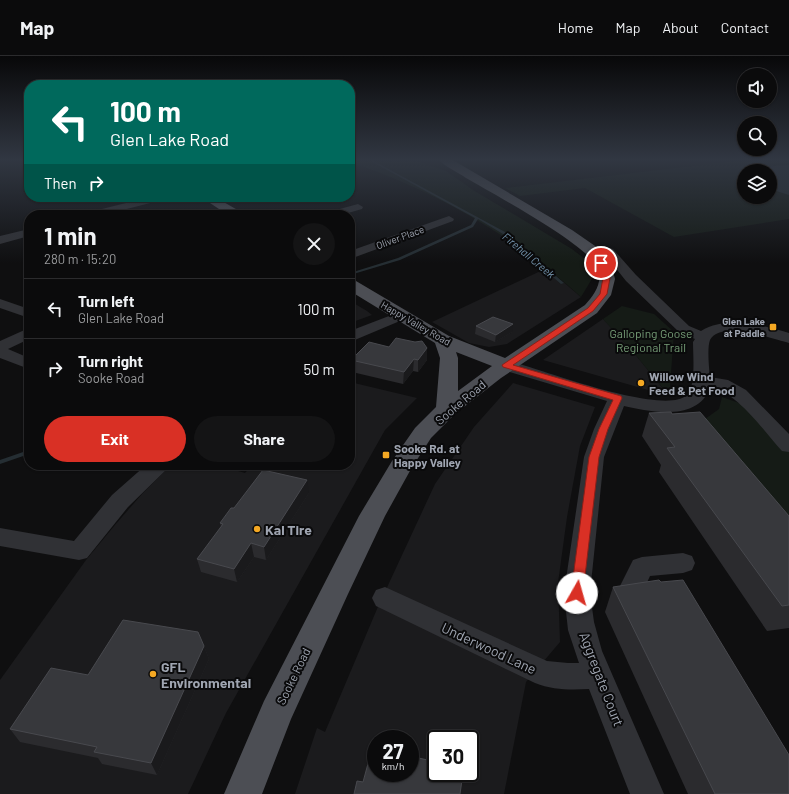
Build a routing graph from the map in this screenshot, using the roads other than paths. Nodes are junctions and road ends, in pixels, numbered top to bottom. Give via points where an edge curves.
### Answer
1 (501, 193) edge
2 (139, 202) joint
3 (215, 202) edge
4 (358, 207) dead end
5 (152, 209) dead end
6 (109, 210) edge
7 (229, 210) edge
8 (347, 210) edge
9 (449, 219) dead end
10 (24, 233) edge
11 (0, 240) edge
12 (609, 252) dead end
13 (355, 253) edge
14 (355, 287) edge
15 (0, 303) edge
16 (24, 312) edge
17 (402, 315) junction
18 (355, 334) edge
19 (24, 335) edge
20 (702, 337) junction
21 (789, 338) edge
22 (443, 340) junction
23 (0, 347) edge
24 (0, 352) edge
25 (24, 362) edge
26 (506, 365) junction
27 (701, 381) junction
28 (618, 398) junction
29 (447, 409) junction
30 (789, 446) edge
31 (154, 470) edge
32 (0, 537) edge
33 (683, 563) dead end
34 (628, 596) edge
35 (384, 598) dead end
36 (598, 675) junction
37 (242, 794) edge
38 (647, 794) edge

1 - 26 main road, Sooke Road via 592,251 605,267 607,278 604,294 591,309
2 - 5 street
2 - 6 street
3 - 7 main road
4 - 8 street
9 - 13 street, Oliver Place
10 - 11 street
12 - 20 street via 631,278 684,329
14 - 17 main road, Happy Valley Road
15 - 16 street
17 - 18 street
17 - 22 main road, Happy Valley Road
19 - 23 street
20 - 21 street via 715,329 732,327 755,329
20 - 27 street
22 - 26 main road, Happy Valley Road
22 - 29 main road via 449,358
24 - 25 street
26 - 28 street
26 - 29 main road, Sooke Road
27 - 28 street via 698,395 692,401 676,406 648,406
27 - 30 street via 722,384 740,394
28 - 36 street, Aggregate Court via 594,457 577,593 582,630
29 - 37 main road, Sooke Road via 423,433 372,516 276,713
31 - 32 street via 120,501 79,551
33 - 34 street via 642,566
35 - 36 street, Underwood Lane via 545,674 568,677
36 - 38 street, Aggregate Court

